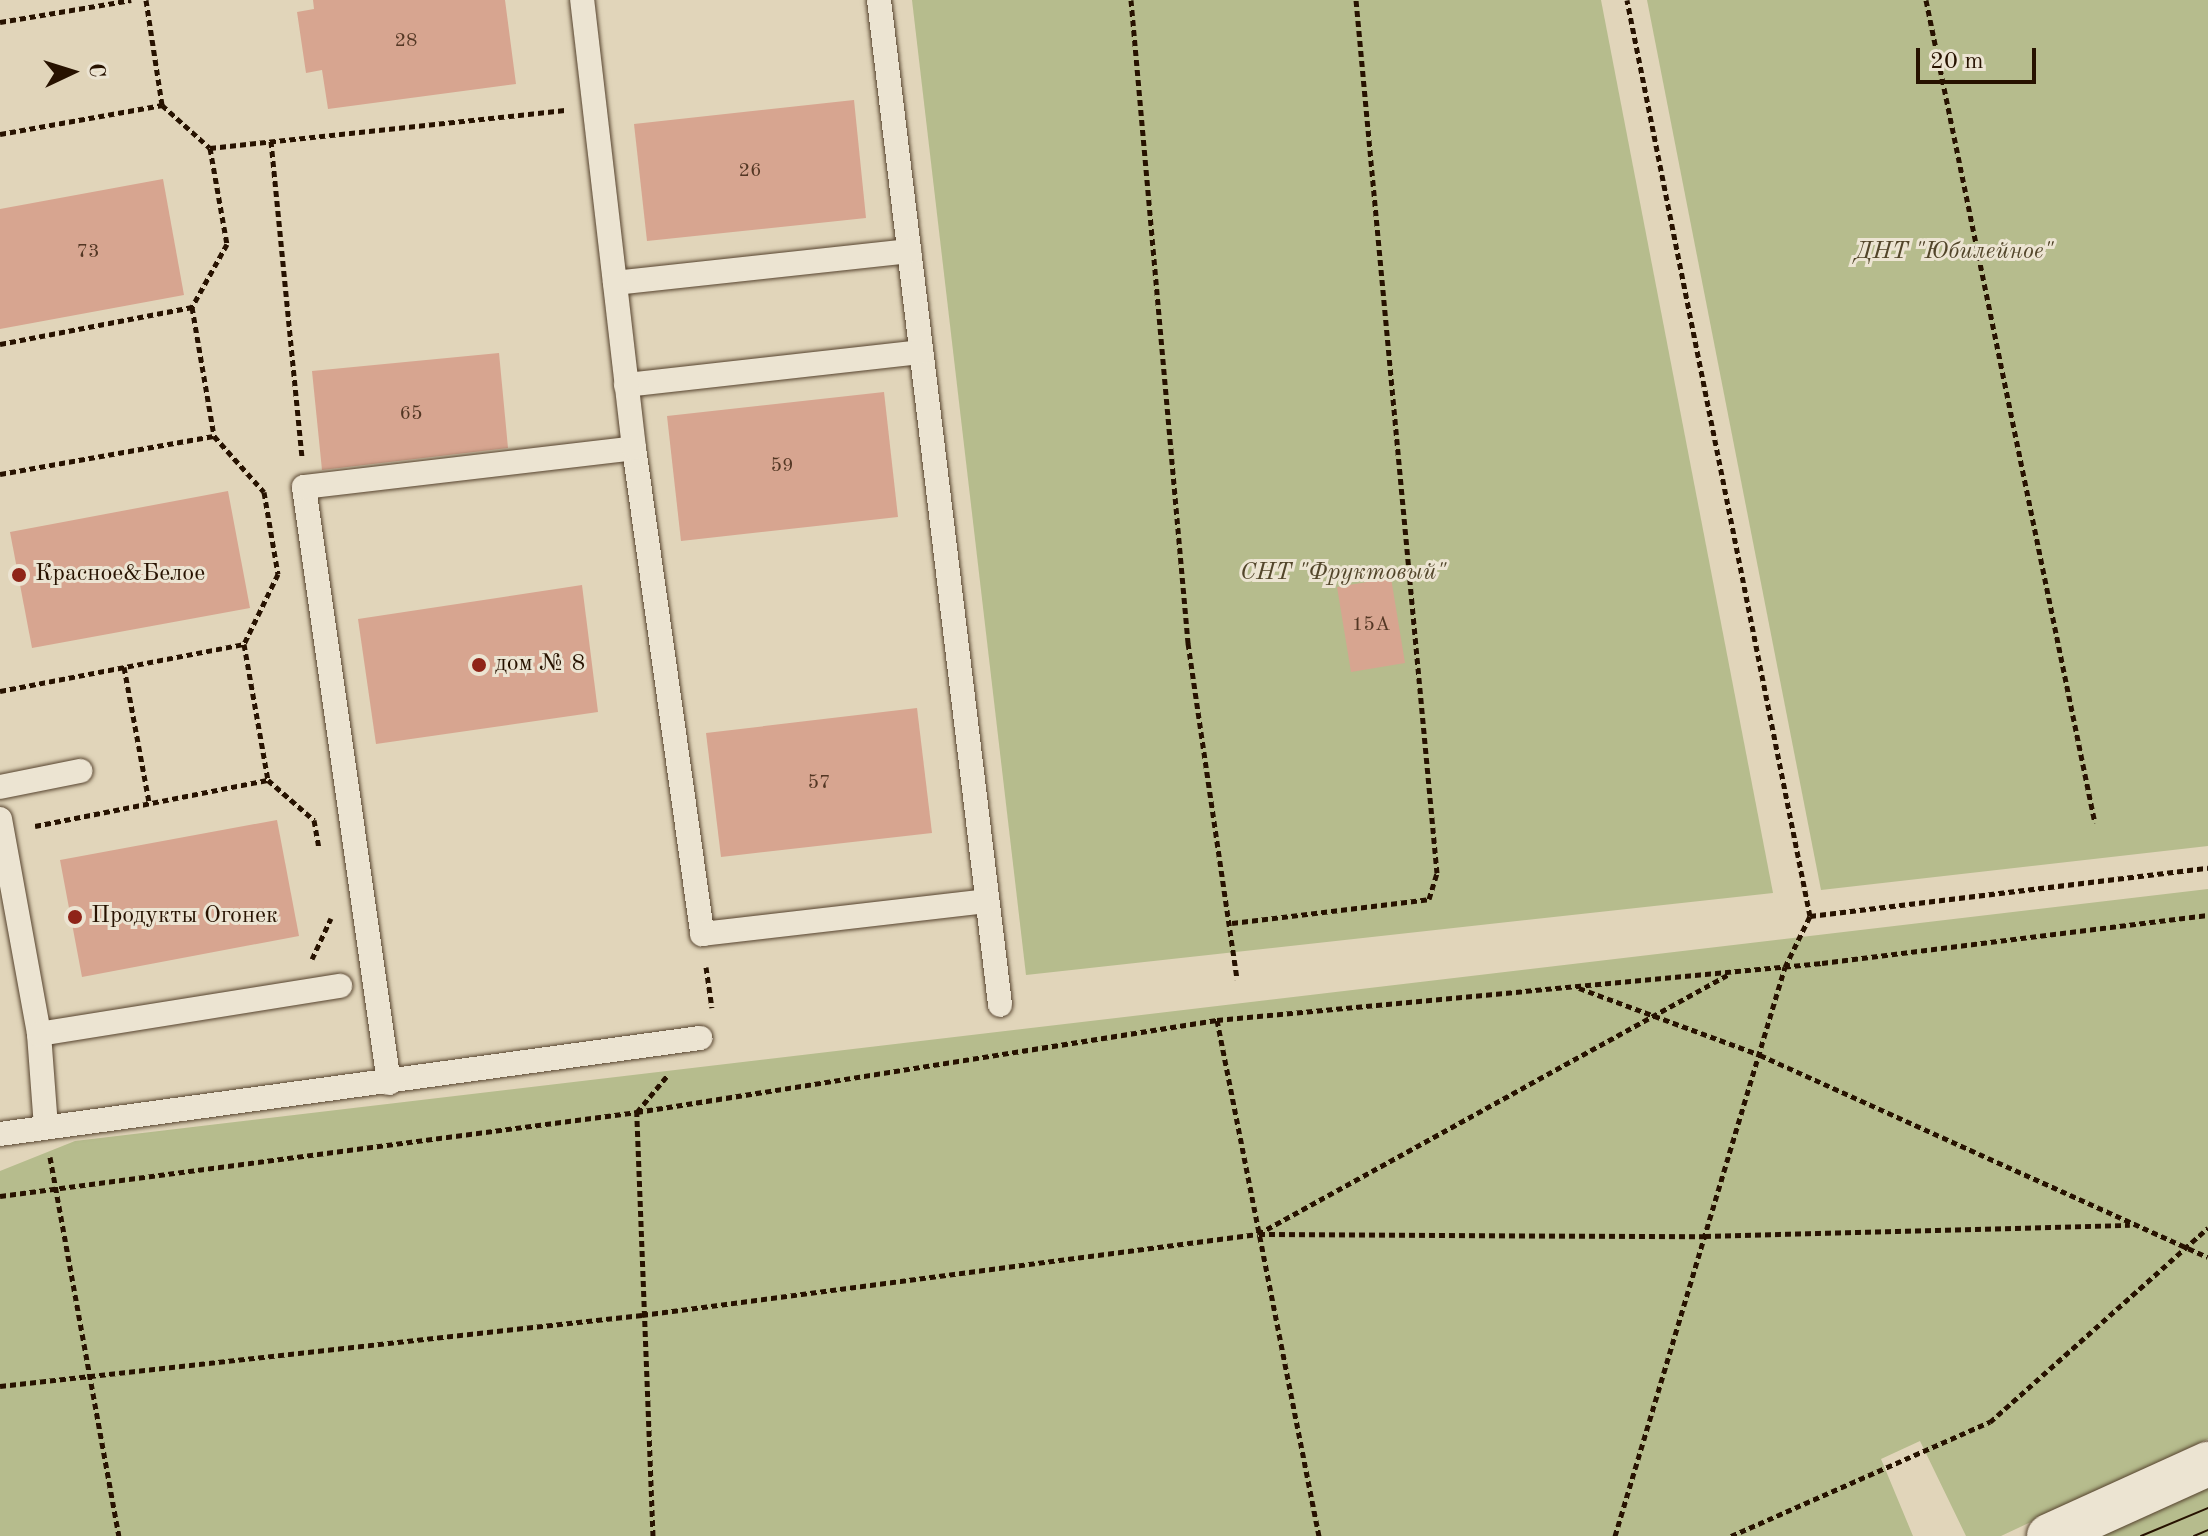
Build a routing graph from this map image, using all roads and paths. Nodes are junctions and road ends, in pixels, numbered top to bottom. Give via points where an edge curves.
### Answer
1 (131, 0) edge
2 (146, 0) edge
3 (582, 0) edge
4 (879, 0) edge
5 (1131, 0) edge
6 (1356, 0) edge
7 (1627, 0) edge
8 (1926, 0) edge
9 (0, 22) edge
10 (162, 105) junction
11 (594, 107) junction
12 (0, 134) edge
13 (271, 141) junction
14 (210, 148) junction
15 (909, 251) junction
16 (615, 283) junction
17 (192, 307) junction
18 (0, 344) edge
19 (921, 352) junction
20 (626, 385) junction
21 (214, 436) junction
22 (634, 448) junction
23 (0, 474) edge
24 (304, 487) junction
25 (244, 644) junction
26 (124, 667) junction
27 (0, 691) edge
28 (80, 771) dead end
29 (268, 780) junction
30 (0, 787) edge
31 (149, 802) junction
32 (2095, 823) dead end
33 (1, 826) edge
34 (322, 861) dead end
35 (2208, 868) edge
36 (987, 901) junction
37 (329, 903) dead end
38 (2208, 915) edge
39 (1810, 916) junction
40 (1232, 923) junction
41 (702, 934) junction
42 (1785, 967) junction
43 (1734, 972) junction
44 (1237, 979) dead end
45 (340, 986) dead end
46 (1574, 986) junction
47 (297, 993) junction
48 (1000, 1005) dead end
49 (1658, 1013) junction
50 (1217, 1020) junction
51 (707, 1030) junction
52 (39, 1034) junction
53 (1760, 1055) junction
54 (389, 1083) junction
55 (637, 1112) junction
56 (0, 1134) edge
57 (47, 1136) junction
58 (55, 1189) junction
59 (0, 1196) edge
60 (2130, 1225) junction
61 (2208, 1228) edge
62 (1258, 1234) junction
63 (1705, 1236) junction
64 (2183, 1250) junction
65 (2208, 1257) edge
66 (642, 1315) junction
67 (90, 1376) junction
68 (0, 1386) edge
69 (2208, 1464) edge
70 (119, 1536) edge
71 (653, 1536) edge
72 (1319, 1536) edge
73 (1615, 1536) edge
74 (1731, 1536) edge
75 (2049, 1536) edge

1 - 9 path
2 - 10 path
3 - 11 lane
4 - 15 lane
5 - 40 path via 1188,643
6 - 40 path via 1437,873 1429,899
7 - 39 path
8 - 32 path
10 - 12 path
10 - 14 path
11 - 13 path
11 - 16 lane
13 - 14 path
13 - 24 path
14 - 17 path via 227,244
15 - 16 lane
15 - 19 lane
16 - 20 lane
17 - 18 path
17 - 21 path
19 - 20 lane
19 - 36 lane
20 - 22 lane
21 - 23 path
21 - 25 path via 264,492 278,574
22 - 24 lane
22 - 41 lane
24 - 54 lane
25 - 26 path
25 - 29 path
26 - 27 path
26 - 31 path
28 - 30 lane
29 - 31 path
29 - 34 path via 314,820
31 - 33 path
33 - 52 lane
35 - 39 path
36 - 41 lane
36 - 48 lane
37 - 47 path via 332,917
38 - 42 path
39 - 42 path
40 - 44 path
41 - 51 path
42 - 43 path
42 - 53 path
43 - 46 path
43 - 49 path
45 - 47 lane
46 - 49 path
46 - 50 path
47 - 52 lane
49 - 53 path
49 - 62 path
50 - 55 path
50 - 62 path
51 - 54 lane
51 - 55 path
52 - 57 lane
53 - 60 path
53 - 63 path
54 - 57 lane
55 - 58 path
55 - 66 path
56 - 57 lane
57 - 58 path
58 - 59 path
58 - 67 path
60 - 63 path
60 - 64 path
61 - 64 path
62 - 63 path
62 - 66 path
62 - 72 path
63 - 73 path
64 - 65 path
64 - 74 path via 1990,1422
66 - 67 path
66 - 71 path
67 - 68 path
67 - 70 path
69 - 75 street

